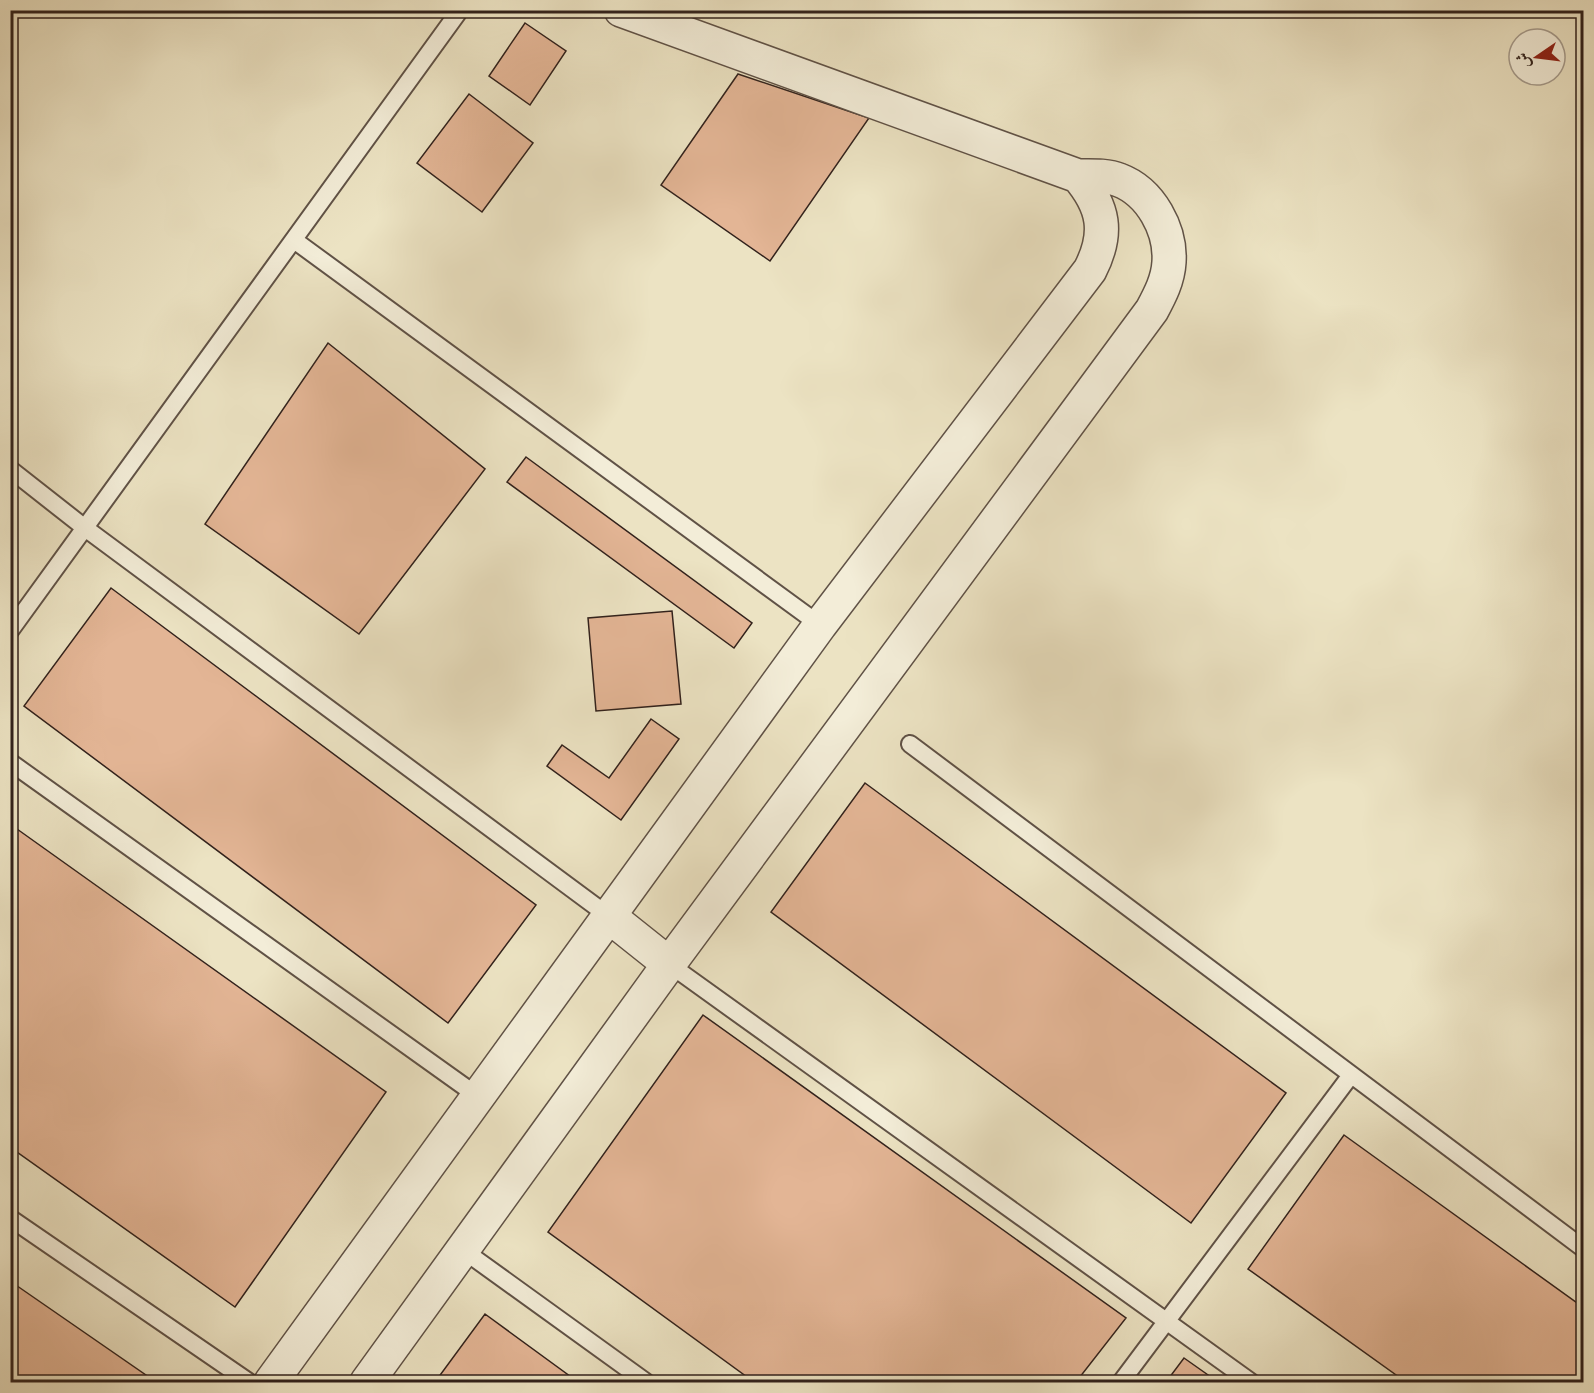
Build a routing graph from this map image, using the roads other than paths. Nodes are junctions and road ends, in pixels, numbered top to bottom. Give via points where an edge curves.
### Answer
1 (460, 10) edge
2 (621, 10) edge
3 (1078, 176) junction
4 (294, 240) junction
5 (10, 469) edge
6 (85, 528) junction
7 (820, 626) junction
8 (10, 631) edge
9 (910, 744) dead end
10 (10, 762) edge
11 (610, 917) junction
12 (669, 964) junction
13 (1351, 1075) junction
14 (479, 1096) junction
15 (10, 1218) edge
16 (1584, 1249) edge
17 (463, 1250) junction
18 (1166, 1322) junction
19 (249, 1383) edge
20 (271, 1383) edge
21 (367, 1383) edge
22 (646, 1383) edge
23 (1121, 1383) edge
24 (1251, 1383) edge

1 - 4 lane
2 - 3 street
3 - 7 street via 1092,192 1102,224 1098,256 1090,270
3 - 12 street via 1120,180 1141,194 1158,214 1167,237 1169,263 1164,288 1152,310
4 - 6 lane
4 - 7 lane
5 - 6 lane
6 - 8 lane
6 - 11 lane
7 - 11 street
9 - 13 lane
10 - 14 lane
11 - 12 street
11 - 14 street
12 - 17 street
12 - 18 lane
13 - 16 lane
13 - 18 lane
14 - 20 street
15 - 19 lane
17 - 21 street
17 - 22 lane
18 - 23 lane
18 - 24 lane

